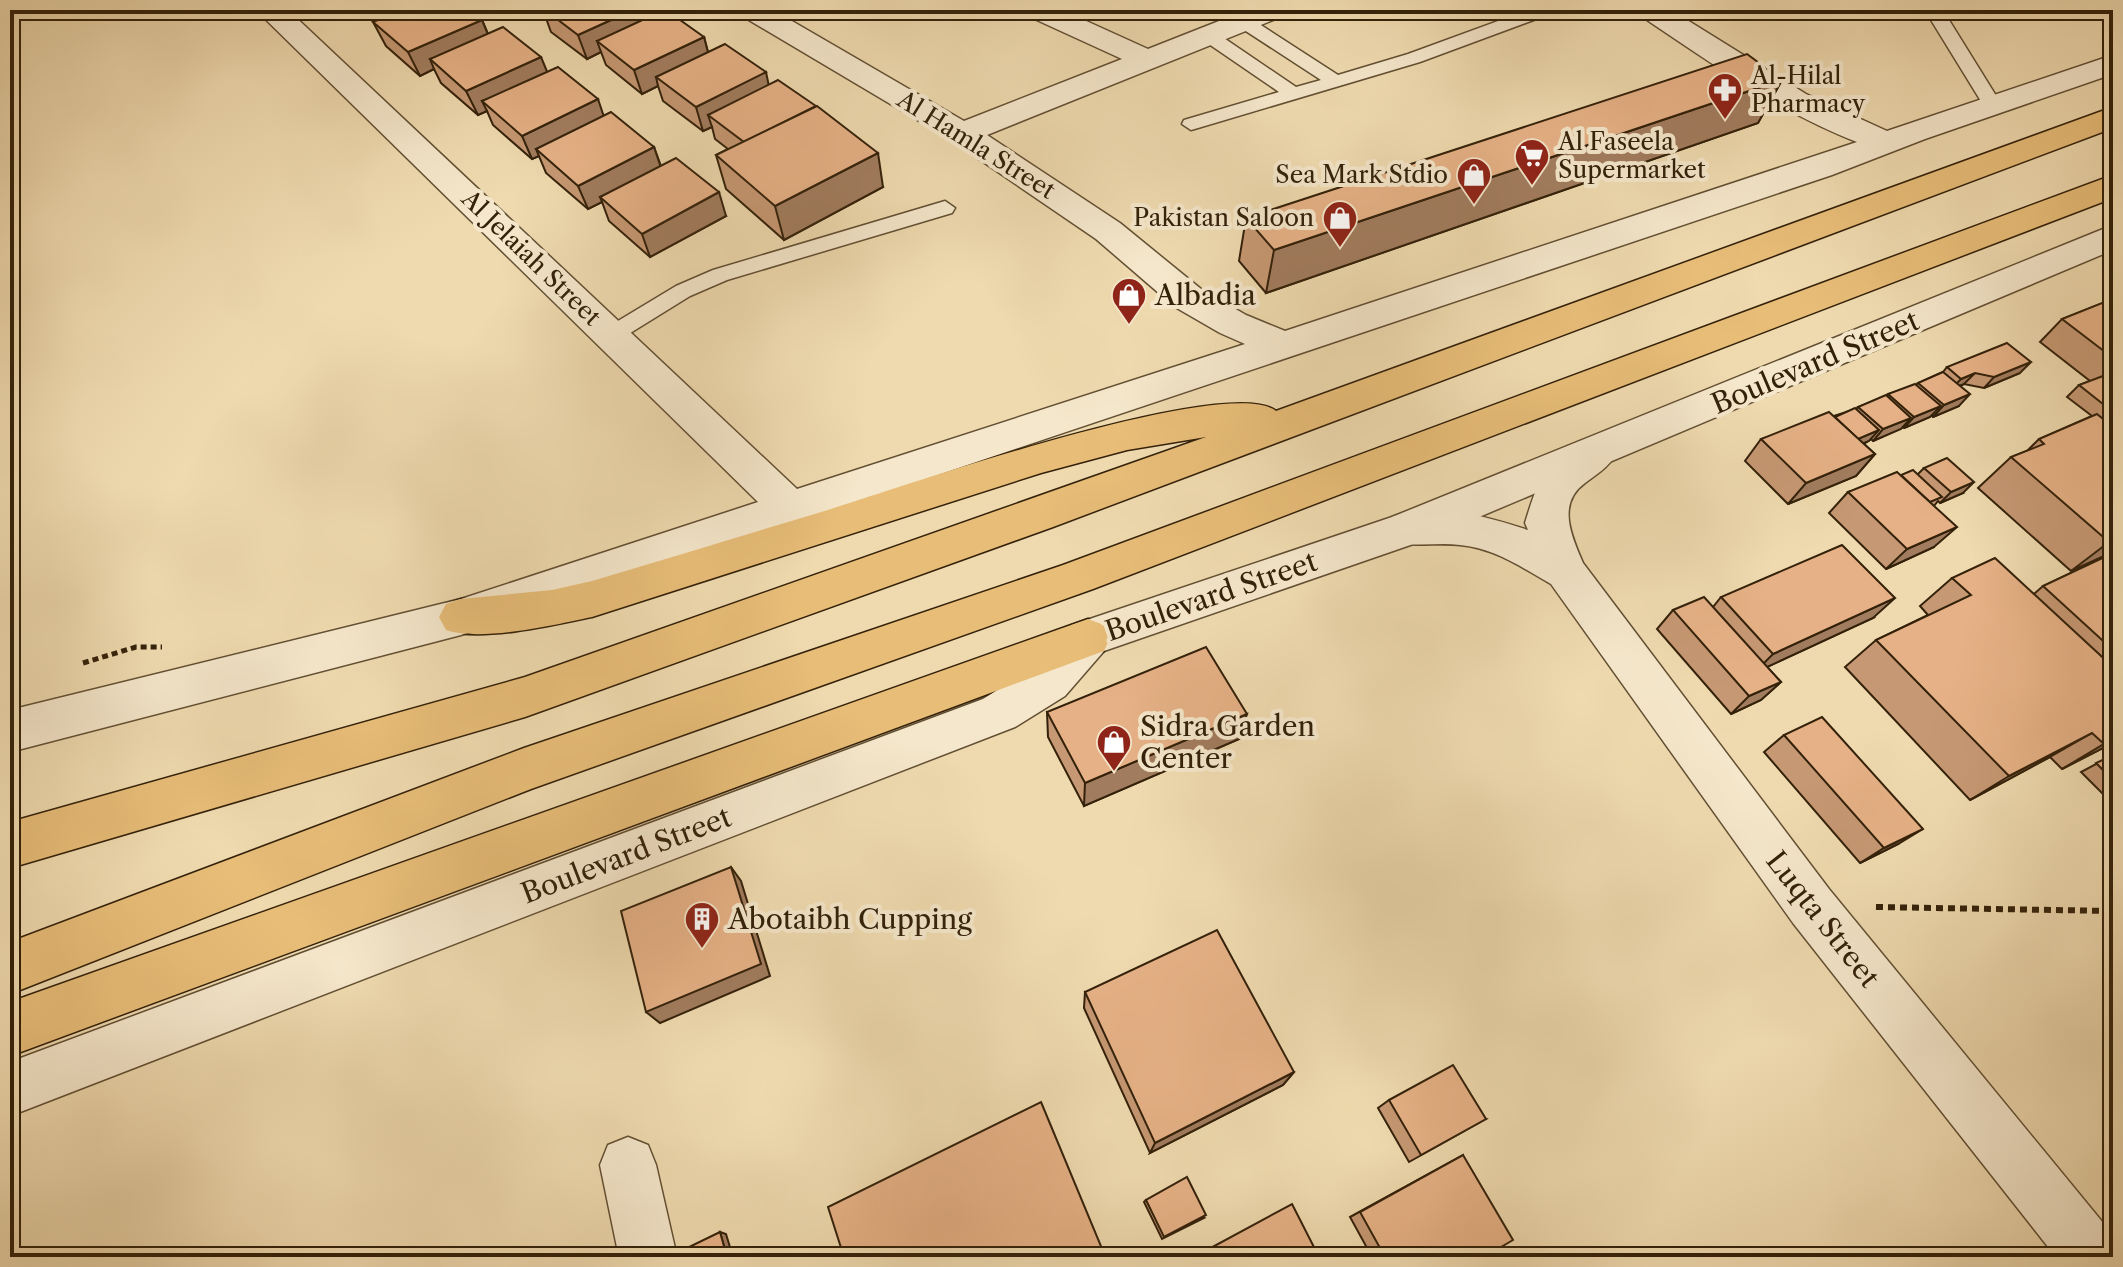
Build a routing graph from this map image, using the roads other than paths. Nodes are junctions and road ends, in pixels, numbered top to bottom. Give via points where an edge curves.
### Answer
1 (271, 10) edge
2 (752, 10) edge
3 (1038, 10) edge
4 (1273, 10) edge
5 (1544, 10) edge
6 (1709, 10) edge
7 (1939, 10) edge
8 (1659, 15) edge
9 (1244, 22) junction
10 (1209, 36) junction
11 (1149, 60) junction
12 (2113, 64) edge
13 (1335, 81) junction
14 (1294, 94) junction
15 (1794, 102) junction
16 (1994, 107) junction
17 (2113, 117) edge
18 (1191, 124) dead end
19 (962, 133) junction
20 (1887, 142) junction
21 (1820, 168) junction
22 (2113, 186) edge
23 (945, 208) dead end
24 (2113, 237) edge
25 (1188, 298) junction
26 (611, 335) junction
27 (1284, 345) junction
28 (1192, 375) junction
29 (1295, 421) junction
30 (1597, 453) junction
31 (790, 508) junction
32 (1407, 529) junction
33 (1566, 572) junction
34 (461, 617) junction
35 (1088, 638) junction
36 (10, 731) edge
37 (10, 845) edge
38 (10, 968) edge
39 (10, 1029) edge
40 (10, 1089) edge
41 (628, 1165) dead end
42 (648, 1257) edge
43 (2093, 1257) edge

1 - 26 street, Al Jelaiah Street
2 - 19 street, Al Hamla Street
3 - 11 street
4 - 9 street
5 - 13 lane
6 - 8 lane
7 - 16 lane via 1940,20
8 - 15 street
9 - 10 street
9 - 13 lane
10 - 11 street
10 - 14 lane
11 - 19 street
12 - 16 street
13 - 14 lane
14 - 18 lane
15 - 20 street
15 - 21 street via 1823,144
16 - 20 street
17 - 29 main road
19 - 25 street, Al Hamla Street via 1108,231
20 - 21 street
21 - 27 street
22 - 38 main road, Boulevard Street via 1093,572 524,770
23 - 26 lane via 720,275
24 - 30 street, Boulevard Street
25 - 27 street, Al Hamla Street
25 - 28 street via 1200,335
26 - 31 street, Al Jelaiah Street
27 - 28 street
28 - 31 street
29 - 34 main road via 1221,420 1133,432 592,599
29 - 37 main road via 525,697
30 - 32 street, Boulevard Street
30 - 33 street, Luqta Street via 1558,481 1546,523
31 - 34 street
32 - 33 street, Luqta Street via 1461,528 1516,543
32 - 35 street, Boulevard Street
33 - 43 street, Luqta Street via 1811,906
34 - 36 street
35 - 39 main road
35 - 40 street, Boulevard Street via 1052,681 999,713
41 - 42 street

